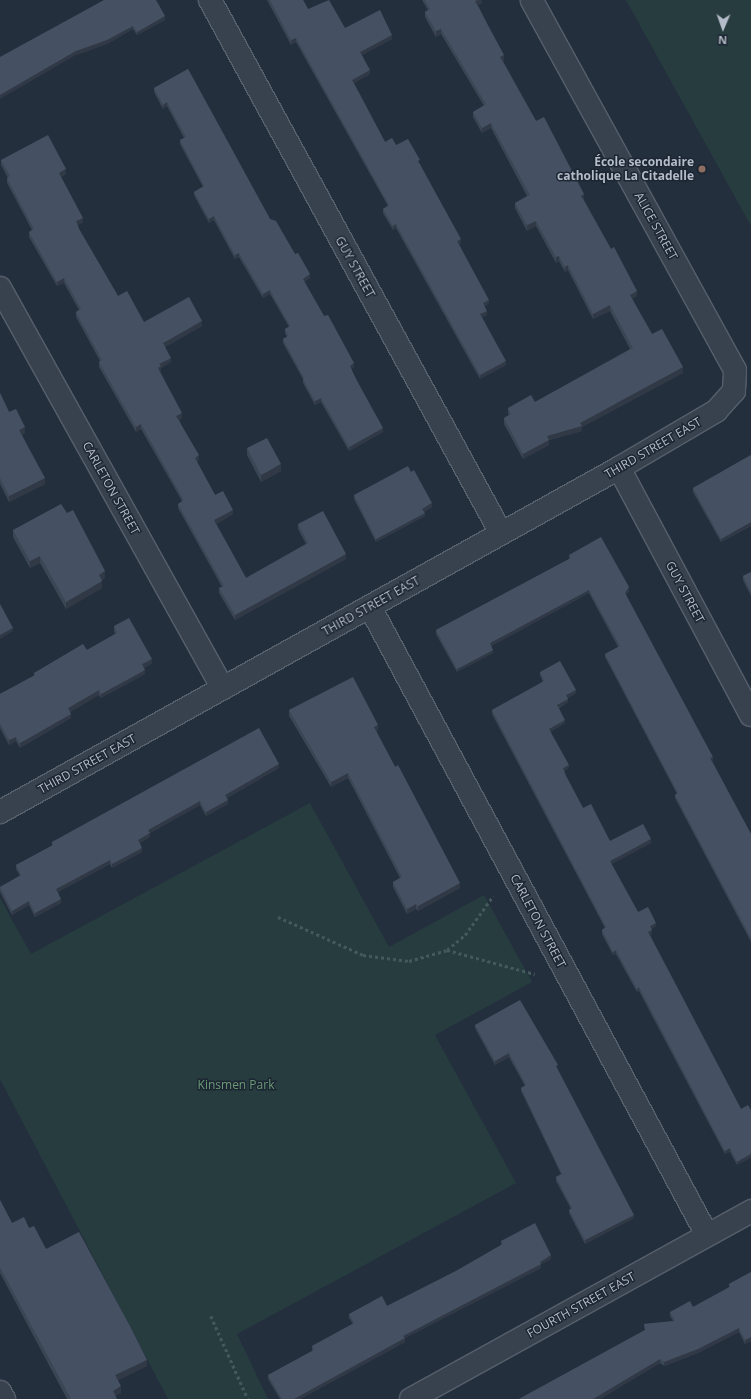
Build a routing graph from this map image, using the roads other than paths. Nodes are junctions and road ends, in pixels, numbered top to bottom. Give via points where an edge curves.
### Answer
1 (210, 0) edge
2 (532, 0) edge
3 (0, 288) edge
4 (734, 391) joint
5 (619, 468) junction
6 (501, 533) junction
7 (370, 607) junction
8 (223, 688) junction
9 (751, 715) edge
10 (0, 812) edge
11 (751, 1211) edge
12 (707, 1235) junction
13 (0, 1392) edge
14 (4, 1399) edge
15 (411, 1399) edge

1 - 6 street, GUY STREET
2 - 4 street, ALICE STREET via 735,370
3 - 8 street, CARLETON STREET
4 - 5 street, THIRD STREET EAST via 716,411
5 - 6 street, THIRD STREET EAST
5 - 9 street, GUY STREET
6 - 7 street, THIRD STREET EAST
7 - 8 street, THIRD STREET EAST
7 - 12 street, CARLETON STREET
8 - 10 street, THIRD STREET EAST
11 - 12 street, FOURTH STREET EAST
12 - 15 street, FOURTH STREET EAST
13 - 14 street

